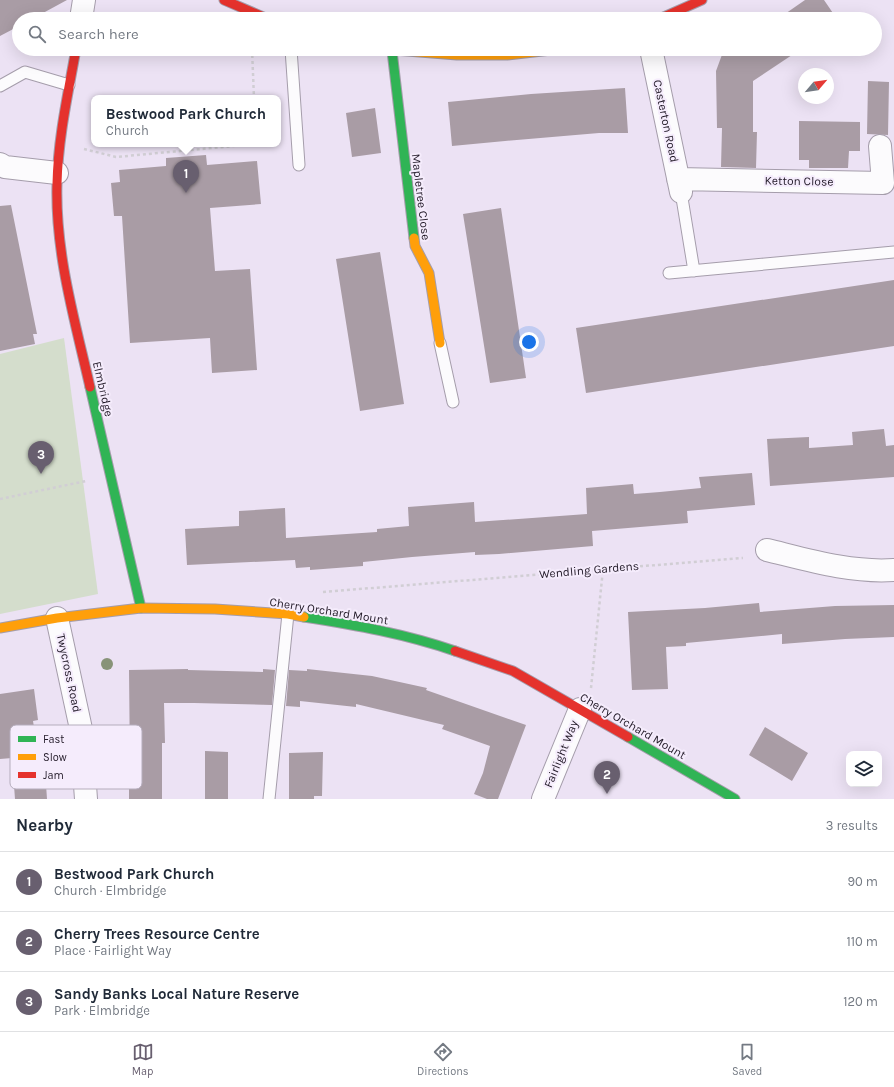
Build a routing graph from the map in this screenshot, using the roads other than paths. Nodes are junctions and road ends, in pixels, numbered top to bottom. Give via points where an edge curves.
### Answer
1 (84, 0) edge
2 (224, 0) edge
3 (702, 0) edge
4 (81, 12) edge
5 (252, 12) edge
6 (675, 12) edge
7 (75, 56) edge
8 (291, 56) edge
9 (393, 56) edge
10 (652, 56) edge
11 (70, 85) junction
12 (0, 86) edge
13 (880, 146) dead end
14 (0, 164) edge
15 (299, 166) dead end
16 (57, 173) junction
17 (679, 186) junction
18 (894, 252) edge
19 (694, 271) junction
20 (669, 274) dead end
21 (440, 343) joint
22 (453, 402) dead end
23 (767, 550) road end
24 (894, 570) edge
25 (141, 608) junction
26 (288, 614) junction
27 (57, 618) junction
28 (0, 628) edge
29 (580, 709) junction
30 (80, 725) edge
31 (85, 789) edge
32 (86, 799) edge
33 (270, 799) edge
34 (543, 799) edge
35 (735, 799) edge

1 - 4 street
2 - 5 street
3 - 6 street
7 - 11 street, Elmbridge
8 - 15 lane
9 - 21 street, Mapletree Close via 415,246 428,273
10 - 17 street, Casterton Road
11 - 12 lane via 25,72
11 - 16 street, Elmbridge
13 - 17 street, Ketton Close via 883,183
14 - 16 street via 6,167
16 - 25 street, Elmbridge via 57,212 63,268
17 - 19 lane
18 - 19 lane
19 - 20 lane
21 - 22 lane
23 - 24 street via 835,566
25 - 26 street, Cherry Orchard Mount via 215,609
25 - 27 street, Cherry Orchard Mount
26 - 29 street, Cherry Orchard Mount via 362,626 431,643 514,671
26 - 33 lane
27 - 28 street, Cherry Orchard Mount
27 - 30 street, Twycross Road
29 - 34 street, Fairlight Way
29 - 35 street, Cherry Orchard Mount
31 - 32 street, Twycross Road

